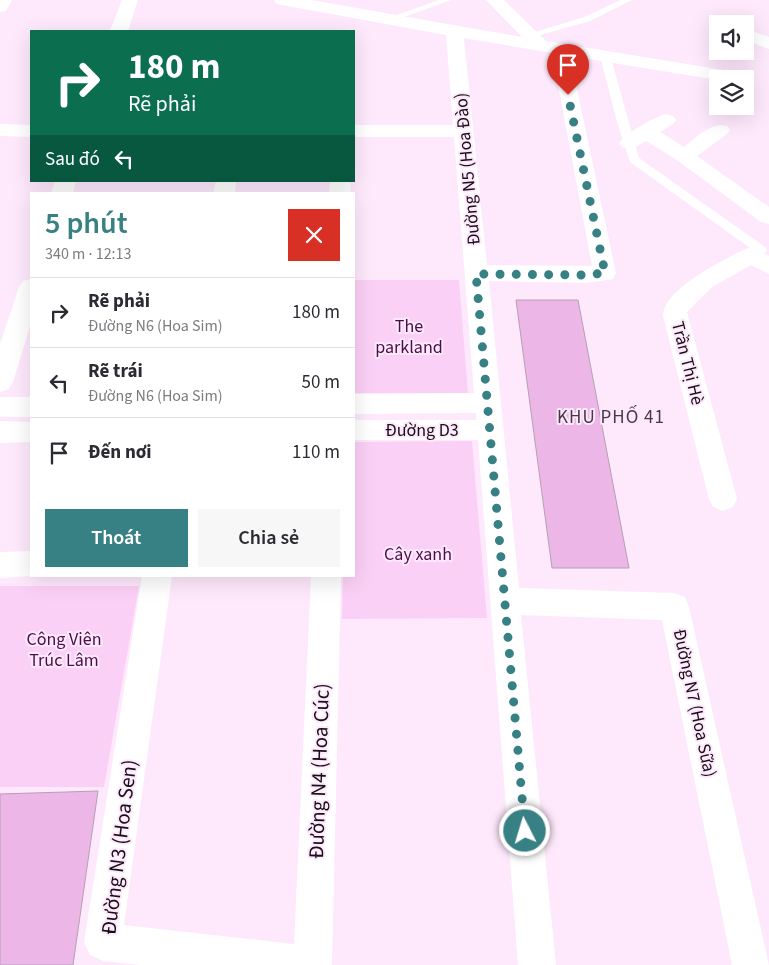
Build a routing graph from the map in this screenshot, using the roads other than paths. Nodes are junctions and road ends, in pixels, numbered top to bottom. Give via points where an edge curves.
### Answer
1 (4, 0) edge
2 (130, 0) edge
3 (282, 0) edge
4 (447, 0) edge
5 (628, 0) edge
6 (498, 1) edge
7 (0, 8) edge
8 (390, 20) junction
9 (119, 30) edge
10 (455, 32) junction
11 (754, 37) edge
12 (543, 43) junction
13 (769, 44) edge
14 (605, 55) junction
15 (709, 73) edge
16 (666, 120) dead end
17 (0, 130) edge
18 (720, 130) dead end
19 (30, 131) edge
20 (355, 131) edge
21 (464, 131) junction
22 (637, 138) junction
23 (684, 156) junction
24 (769, 217) edge
25 (762, 254) edge
26 (476, 274) junction
27 (30, 296) edge
28 (0, 382) edge
29 (488, 403) junction
30 (355, 404) edge
31 (0, 407) edge
32 (30, 407) edge
33 (355, 430) edge
34 (490, 430) junction
35 (0, 432) edge
36 (30, 432) edge
37 (723, 499) dead end
38 (30, 564) edge
39 (0, 565) edge
40 (157, 577) edge
41 (326, 577) edge
42 (505, 601) junction
43 (313, 965) edge
44 (537, 965) edge
45 (751, 965) edge

1 - 7 street
2 - 9 street
3 - 8 street
4 - 8 lane
5 - 12 lane
6 - 12 street
8 - 10 street
10 - 12 street
10 - 21 street, Đường N5 (Hoa Đào)
11 - 13 street
12 - 14 street
12 - 26 street via 571,111 605,273
14 - 15 street
14 - 22 lane
16 - 22 street
17 - 19 street
18 - 23 street
20 - 21 street
21 - 26 street, Đường N5 (Hoa Đào)
22 - 23 street
22 - 25 lane via 634,160
23 - 24 street
25 - 37 street, Trần Thị Hè via 704,281 677,306 675,312
26 - 29 street, Đường N5 (Hoa Đào)
27 - 28 street
29 - 30 street, Đường D3
29 - 34 street, Đường N5 (Hoa Đào)
31 - 32 street
33 - 34 street, Đường D3
34 - 42 street, Đường N5 (Hoa Đào)
35 - 36 street
38 - 39 street
40 - 43 street, Đường N3 (Hoa Sen) via 103,942
41 - 43 street, Đường N4 (Hoa Cúc)
42 - 44 street, Đường N5 (Hoa Đào)
42 - 45 street, Đường N7 (Hoa Sữa) via 674,606

